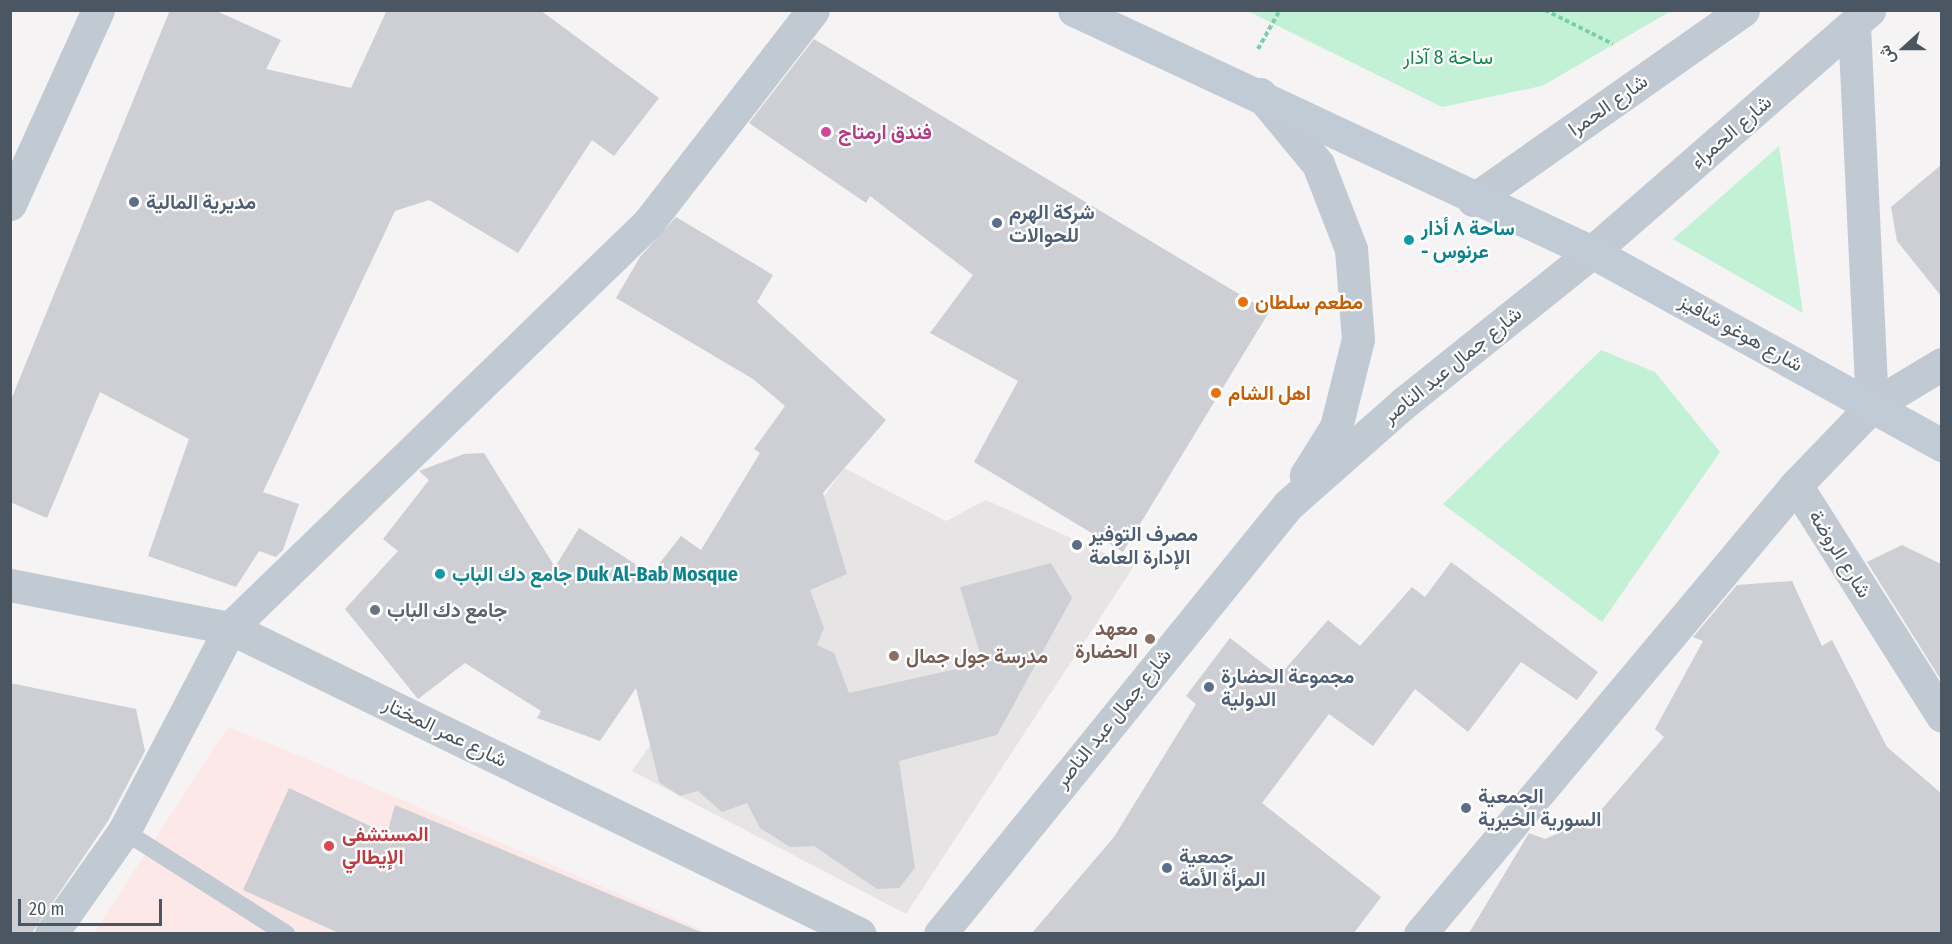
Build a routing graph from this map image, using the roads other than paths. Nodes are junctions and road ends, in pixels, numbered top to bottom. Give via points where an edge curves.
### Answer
1 (98, 10) edge
2 (813, 10) edge
3 (1074, 10) edge
4 (1743, 10) edge
5 (1861, 18) edge
6 (1259, 94) junction
7 (1473, 200) junction
8 (10, 204) edge
9 (1592, 252) junction
10 (1941, 364) edge
11 (1872, 406) junction
12 (1941, 445) edge
13 (1796, 485) junction
14 (1288, 505) junction
15 (10, 585) edge
16 (230, 628) junction
17 (1941, 716) edge
18 (124, 831) junction
19 (51, 933) edge
20 (286, 933) edge
21 (860, 933) edge
22 (940, 933) edge
23 (1420, 933) edge

1 - 8 street
2 - 16 street via 648,223
3 - 6 main road, شارع هوغو شافيز
4 - 7 street, شارع الحمرا
5 - 9 street, شارع الحمراء
5 - 11 street
6 - 7 main road, شارع هوغو شافيز
6 - 14 street, شارع جمال عبد الناصر via 1318,164 1351,249 1358,339 1336,427
7 - 9 main road, شارع هوغو شافيز
9 - 11 main road, شارع هوغو شافيز
9 - 14 street, شارع جمال عبد الناصر
10 - 11 street
11 - 12 main road, شارع هوغو شافيز
11 - 13 street
13 - 17 street, شارع الروضة
13 - 23 street
14 - 22 street, شارع جمال عبد الناصر
15 - 16 street, شارع عمر المختار
16 - 18 street
16 - 21 street, شارع عمر المختار
18 - 19 street
18 - 20 lane

